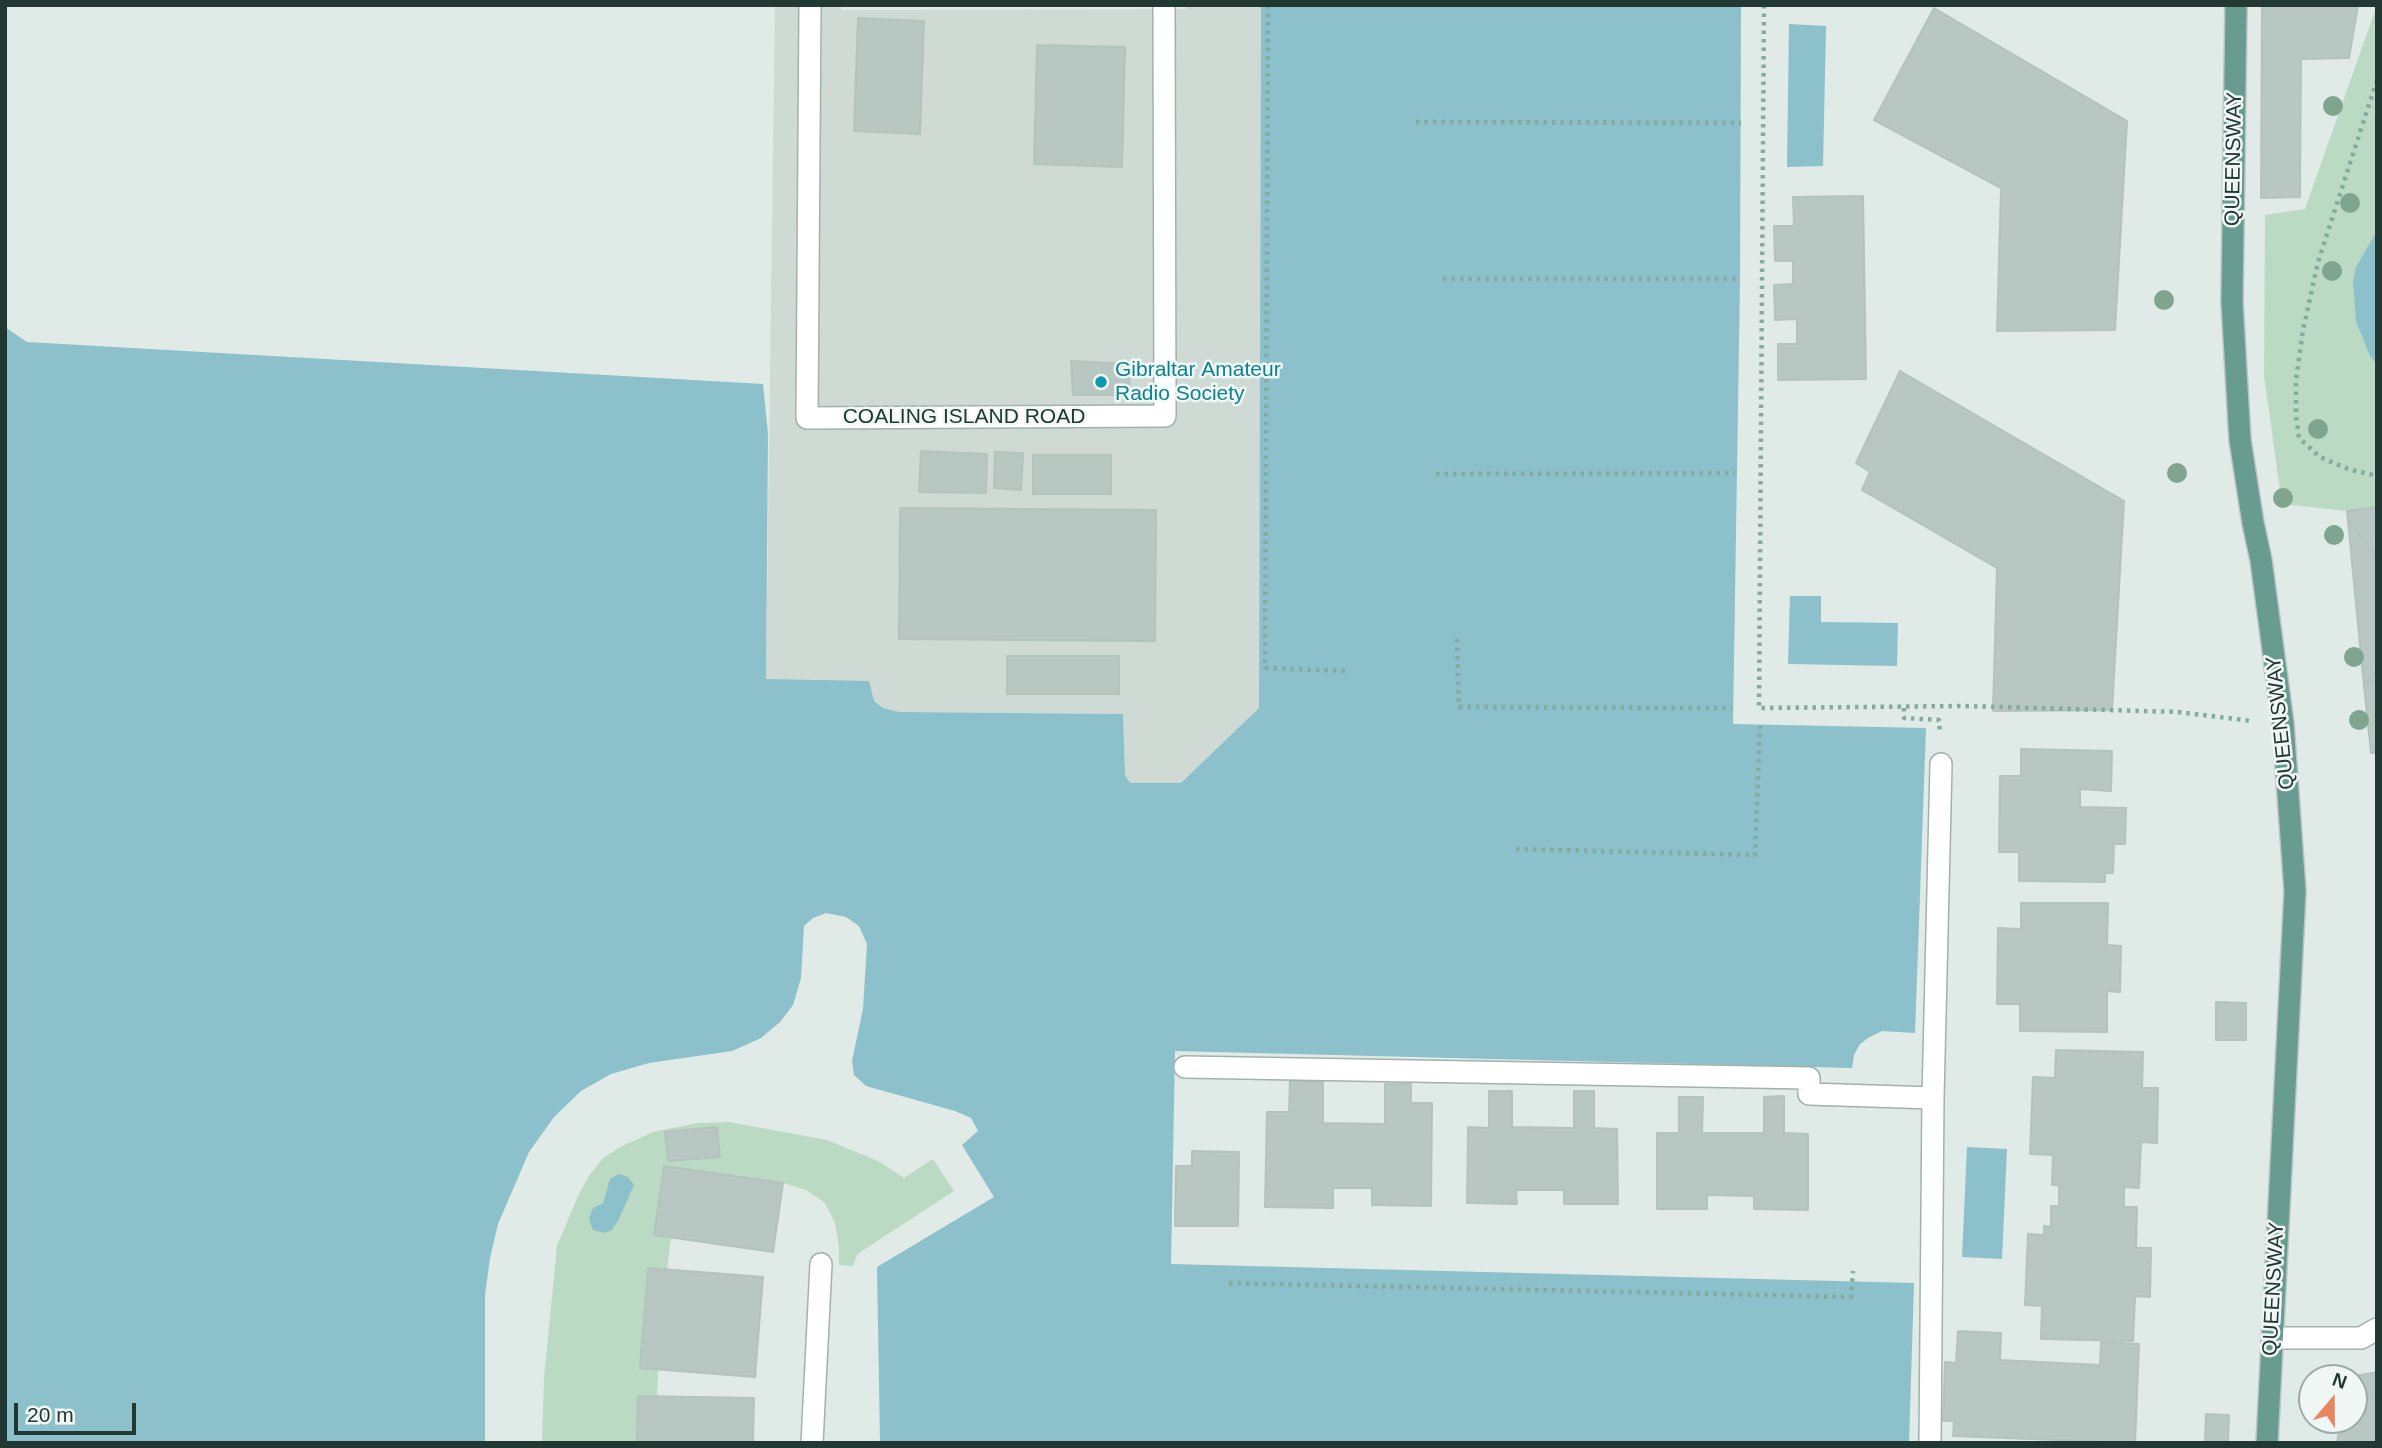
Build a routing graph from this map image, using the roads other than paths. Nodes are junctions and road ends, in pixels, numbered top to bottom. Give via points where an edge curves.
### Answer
1 (810, 5) edge
2 (1164, 5) edge
3 (2236, 5) edge
4 (1941, 764) road end
5 (1185, 1067) dead end
6 (1933, 1098) junction
7 (821, 1264) dead end
8 (2377, 1329) edge
9 (2272, 1338) junction
10 (812, 1443) edge
11 (1930, 1443) edge
12 (2267, 1443) edge

1 - 2 street, COALING ISLAND ROAD via 807,418 1165,416
3 - 9 main road, QUEENSWAY via 2232,302 2240,440 2283,724 2295,891
4 - 6 street
5 - 6 street via 1809,1078 1809,1094
6 - 11 street
7 - 10 street
8 - 9 street via 2361,1338
9 - 12 main road, QUEENSWAY

